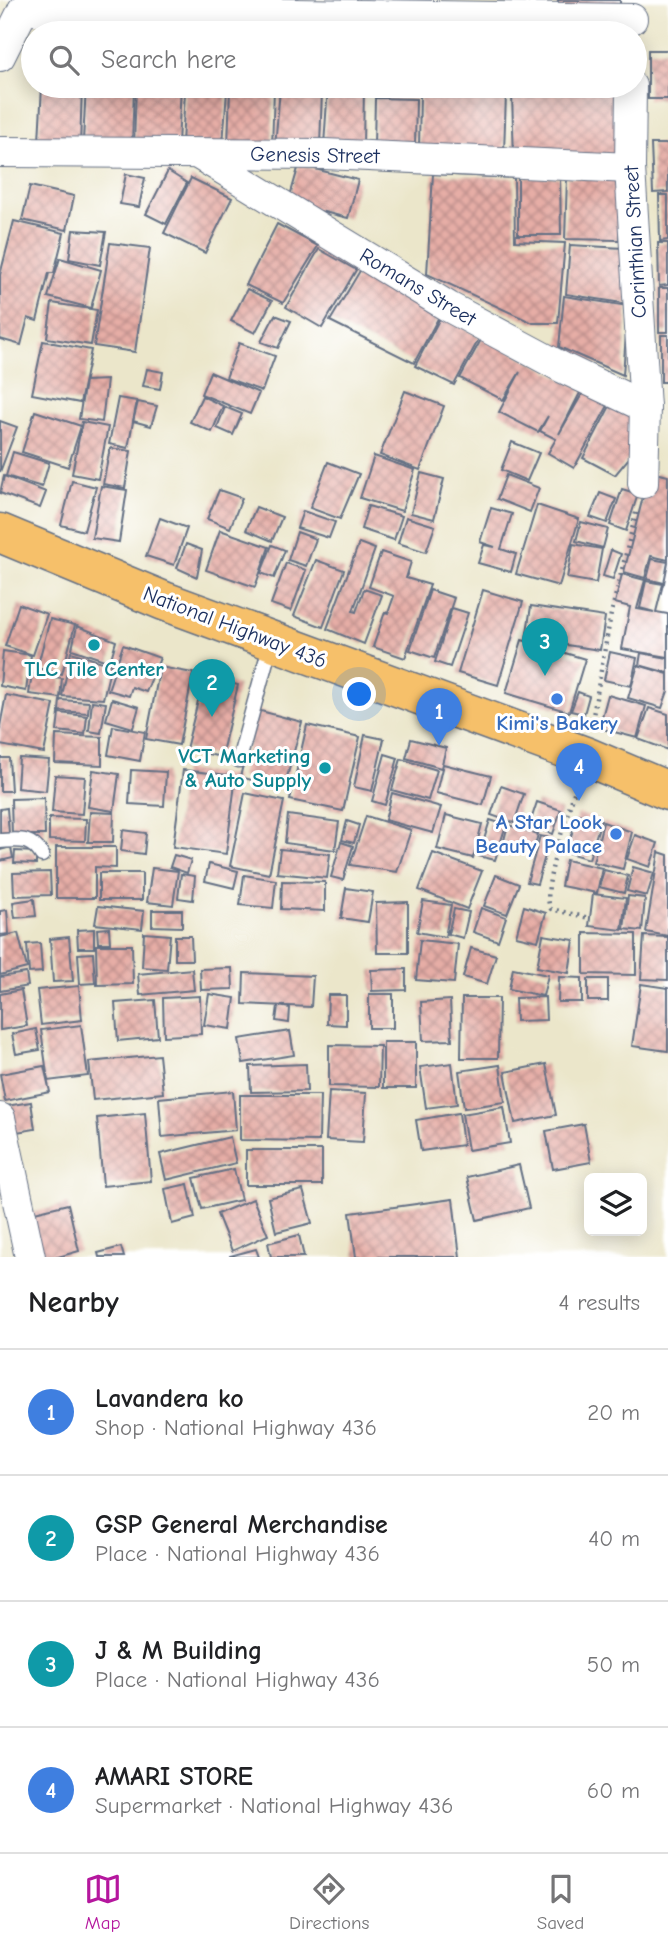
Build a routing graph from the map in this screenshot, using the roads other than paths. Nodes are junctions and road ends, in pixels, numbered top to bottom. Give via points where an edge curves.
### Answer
1 (27, 5) edge
2 (632, 18) edge
3 (0, 56) edge
4 (631, 98) edge
5 (0, 152) edge
6 (198, 154) junction
7 (630, 168) junction
8 (645, 407) junction
9 (643, 483) road end
10 (0, 533) edge
11 (271, 642) junction
12 (239, 760) dead end
13 (668, 791) edge
14 (0, 841) edge
15 (41, 855) dead end
16 (0, 1118) edge
17 (30, 1257) edge

1 - 2 street
1 - 3 street
4 - 7 street, Corinthian Street
5 - 6 street, Genesis Street
6 - 7 street, Genesis Street via 325,154
6 - 8 street, Romans Street via 449,307
7 - 8 street, Corinthian Street
8 - 9 street, Corinthian Street
10 - 11 main road, National Highway 436
11 - 12 lane
11 - 13 main road, National Highway 436 via 586,756
14 - 15 lane via 29,842
16 - 17 street

